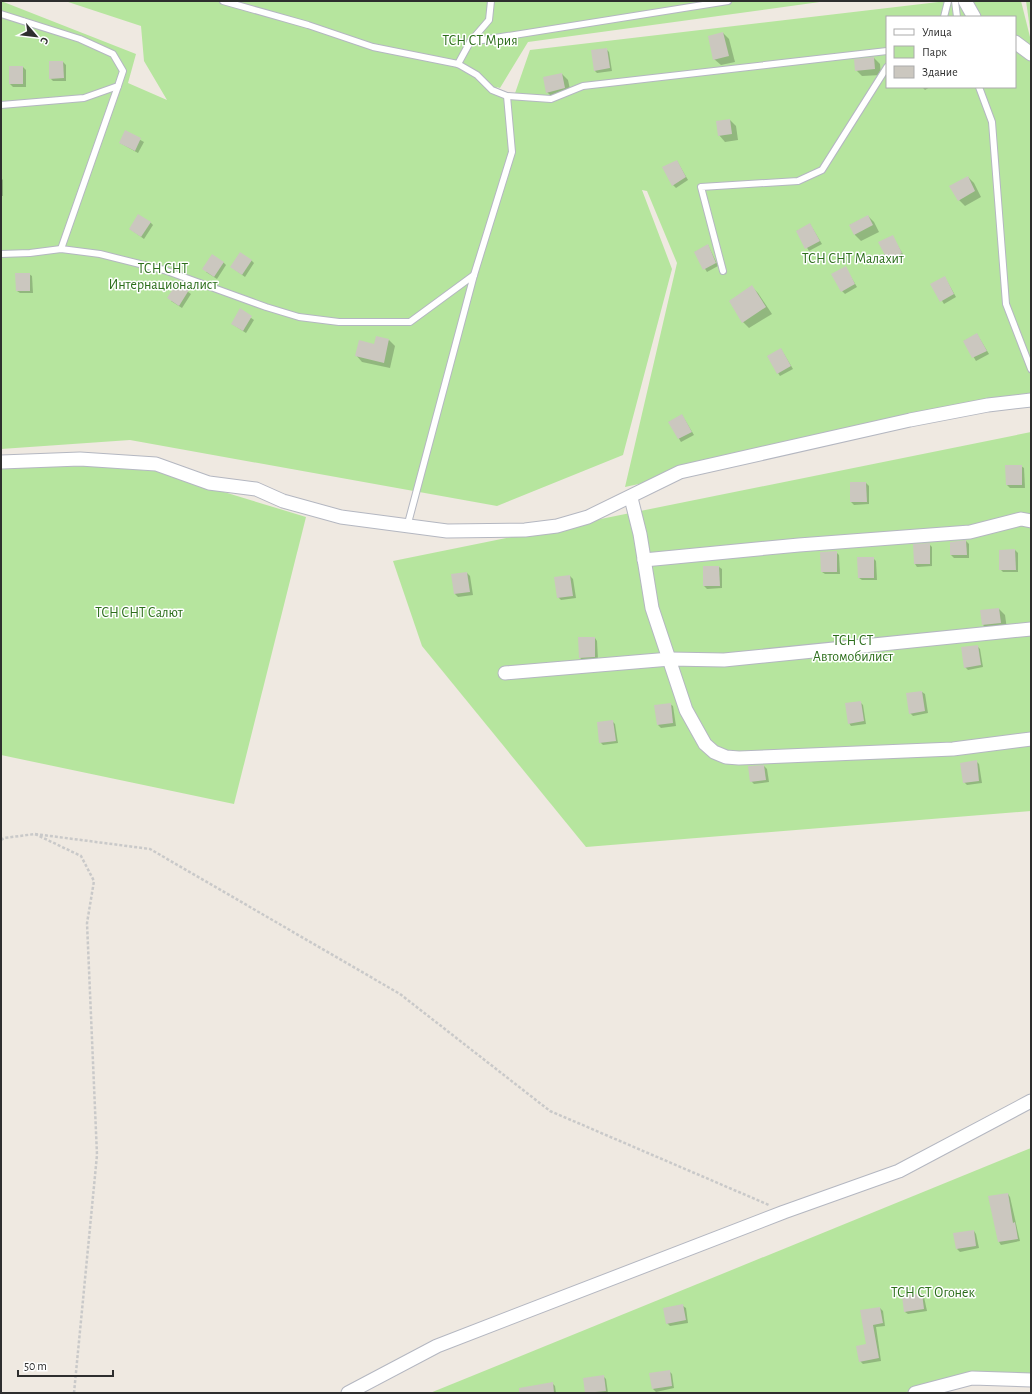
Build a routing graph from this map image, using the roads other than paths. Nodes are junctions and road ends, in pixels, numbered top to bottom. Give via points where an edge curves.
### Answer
1 (223, 1) edge
2 (491, 1) edge
3 (728, 1) edge
4 (948, 1) edge
5 (955, 1) edge
6 (965, 1) edge
7 (1, 14) edge
8 (944, 16) edge
9 (957, 16) edge
10 (973, 16) edge
11 (470, 42) junction
12 (1016, 43) edge
13 (886, 51) edge
14 (1031, 54) edge
15 (458, 64) junction
16 (886, 69) edge
17 (118, 86) junction
18 (979, 88) edge
19 (507, 96) junction
20 (1, 105) edge
21 (61, 249) junction
22 (1, 254) edge
23 (724, 272) dead end
24 (474, 275) junction
25 (1031, 369) edge
26 (1031, 400) edge
27 (1, 462) edge
28 (631, 498) junction
29 (1031, 521) edge
30 (407, 527) junction
31 (644, 560) junction
32 (1031, 629) edge
33 (670, 659) junction
34 (505, 673) dead end
35 (1031, 739) edge
36 (1031, 1102) edge
37 (1031, 1380) edge
38 (348, 1393) edge
39 (915, 1393) edge

1 - 15 lane via 373,47
2 - 11 lane via 489,20
3 - 11 lane
4 - 8 lane
5 - 9 lane
6 - 10 street
7 - 17 lane via 80,39 113,54 123,71
11 - 15 lane
12 - 14 street
13 - 19 lane via 583,86 551,99
15 - 19 lane via 476,75 492,90
16 - 23 lane via 822,170 798,181 701,187
17 - 20 lane via 84,98
17 - 21 lane
18 - 25 lane via 992,122 1006,304
19 - 24 lane via 512,152
21 - 22 lane
21 - 24 lane via 100,254 164,270 299,317 339,322 410,322
24 - 30 lane
26 - 28 street via 988,404 910,420 680,472
27 - 30 street via 80,459 156,464 209,482 256,489 283,501 341,517
28 - 30 street via 588,517 557,526 525,530 447,531
28 - 31 street
29 - 31 street via 1021,518 970,532
31 - 33 street via 652,608
32 - 33 street via 724,660
33 - 34 street
33 - 35 street via 686,710 705,744 714,752 726,757 954,749
36 - 38 street via 899,1171 784,1212 437,1346
37 - 39 street via 972,1378

